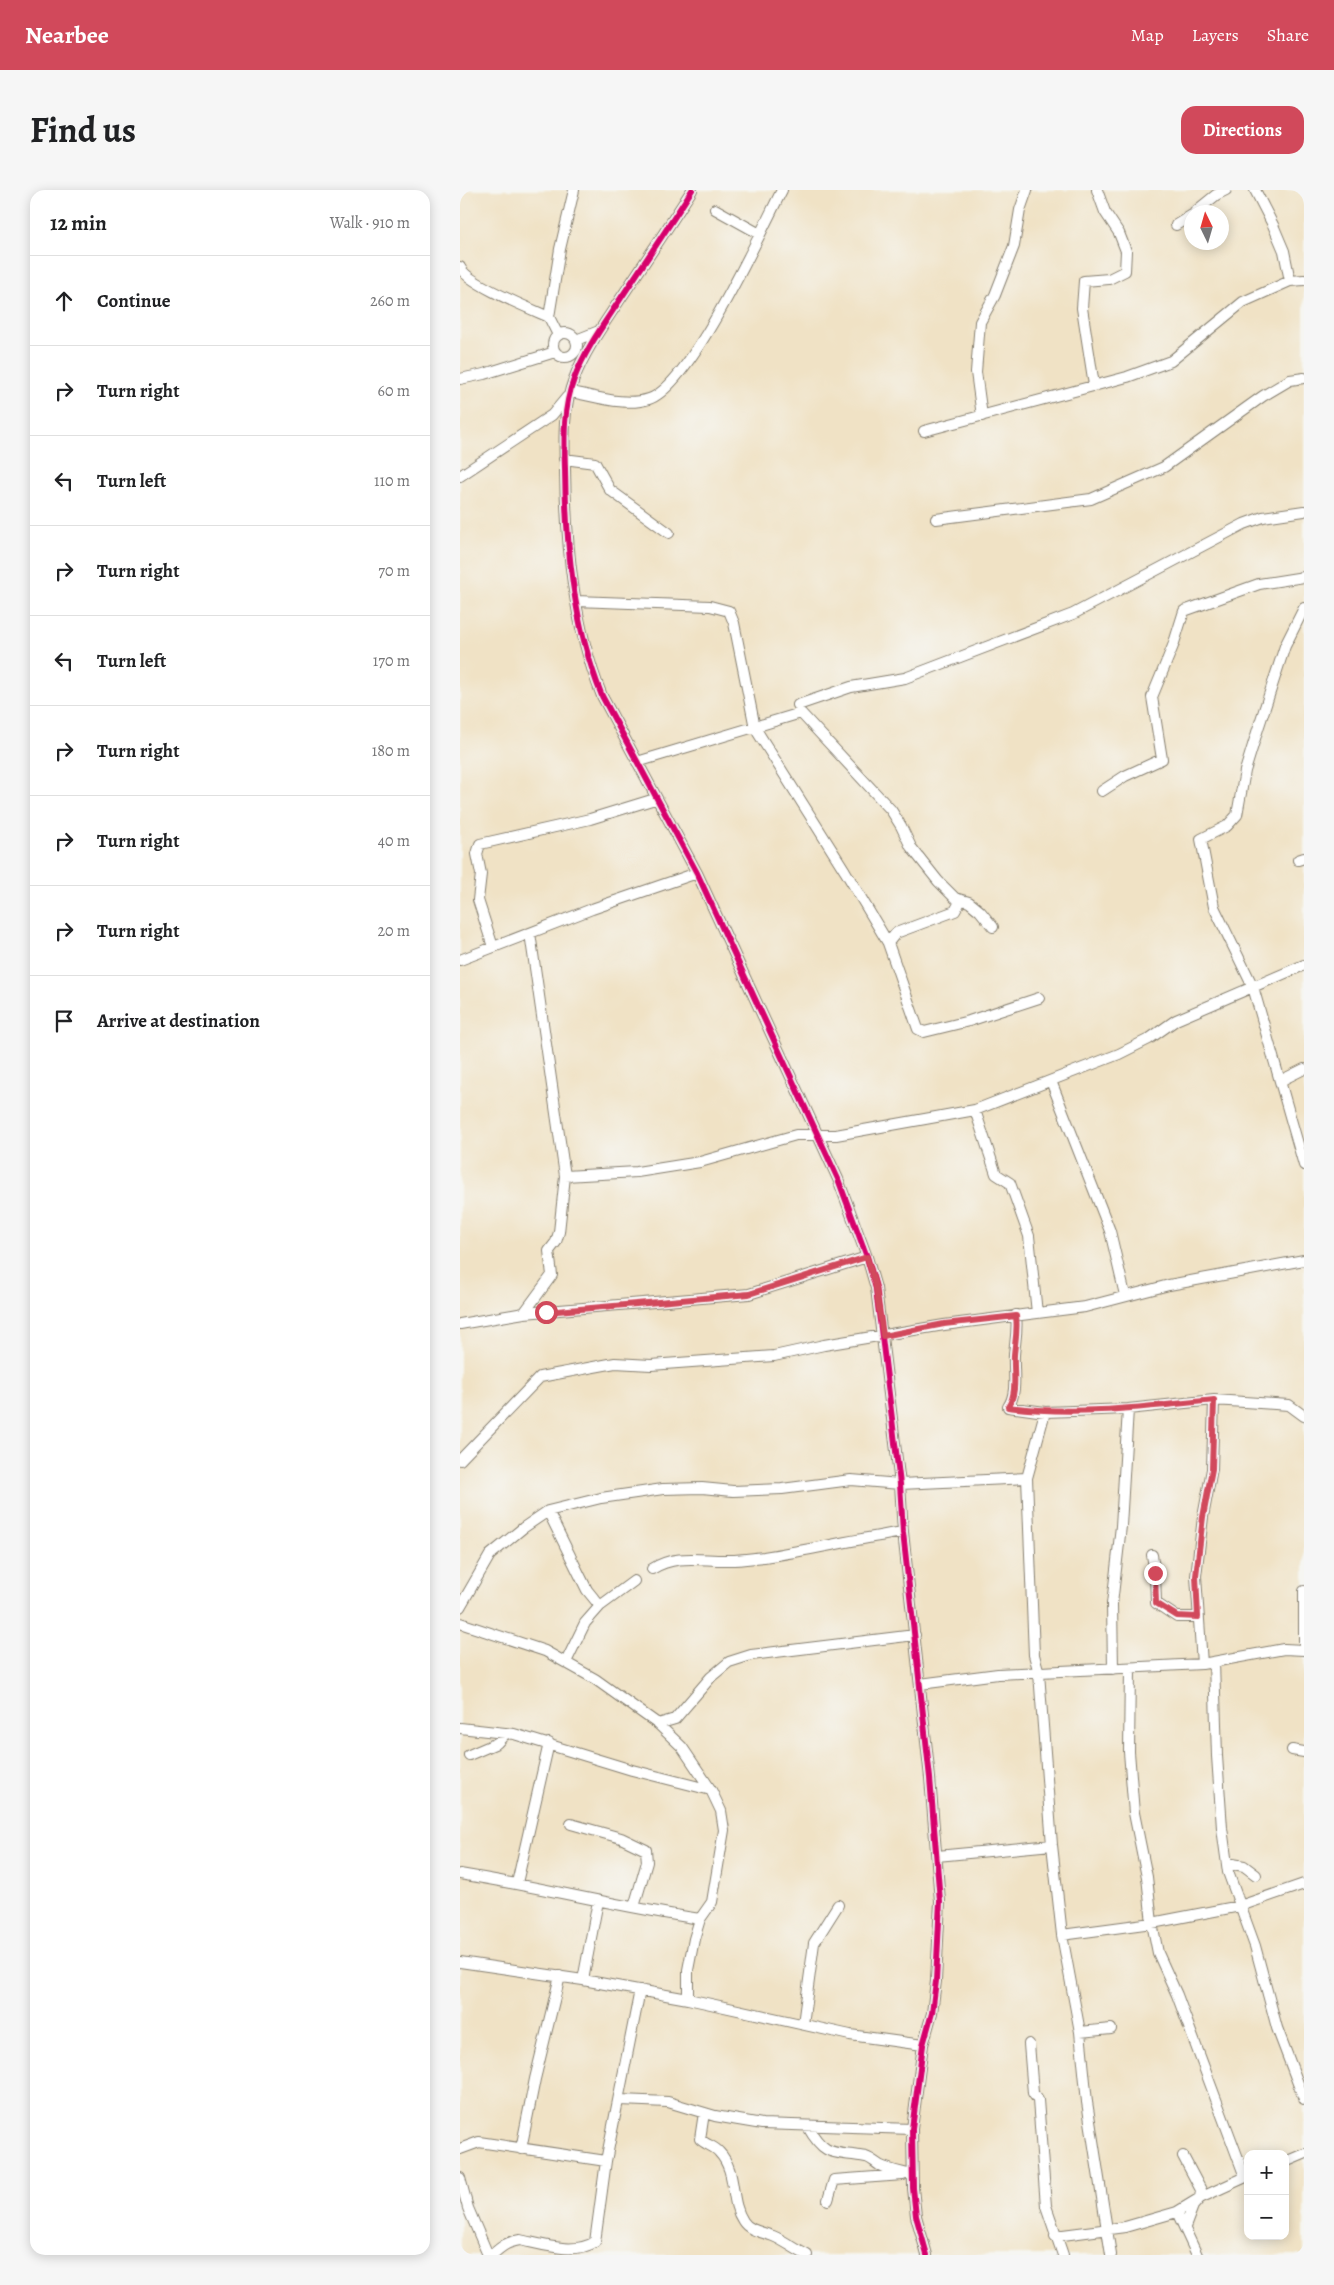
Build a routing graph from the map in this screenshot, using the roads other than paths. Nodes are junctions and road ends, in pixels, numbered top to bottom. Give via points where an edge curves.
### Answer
1 (574, 190) edge
2 (692, 190) edge
3 (782, 190) edge
4 (1027, 190) edge
5 (1097, 190) edge
6 (1226, 190) edge
7 (1255, 190) edge
8 (1204, 205) edge
9 (715, 210) dead end
10 (1184, 220) edge
11 (1176, 226) dead end
12 (760, 234) junction
13 (460, 267) edge
14 (1304, 280) edge
15 (1290, 281) junction
16 (549, 317) junction
17 (599, 331) junction
18 (558, 336) junction
19 (576, 340) junction
20 (555, 352) junction
21 (568, 357) junction
22 (460, 378) edge
23 (1304, 378) edge
24 (574, 380) junction
25 (1094, 385) junction
26 (570, 392) junction
27 (982, 416) junction
28 (924, 431) dead end
29 (564, 459) junction
30 (460, 476) edge
31 (1304, 511) edge
32 (936, 519) dead end
33 (669, 533) dead end
34 (1304, 577) edge
35 (576, 601) junction
36 (1304, 611) edge
37 (798, 705) dead end
38 (755, 728) junction
39 (637, 762) junction
40 (1102, 791) dead end
41 (656, 799) junction
42 (697, 874) junction
43 (958, 900) junction
44 (993, 927) dead end
45 (530, 933) junction
46 (888, 943) junction
47 (493, 946) junction
48 (460, 960) edge
49 (1304, 965) edge
50 (1252, 987) junction
51 (1039, 998) dead end
52 (1304, 1069) edge
53 (1051, 1081) junction
54 (1280, 1081) junction
55 (974, 1110) junction
56 (816, 1135) junction
57 (1304, 1165) edge
58 (565, 1176) junction
59 (867, 1257) junction
60 (1304, 1260) edge
61 (1125, 1295) junction
62 (524, 1313) junction
63 (1037, 1313) junction
64 (1016, 1316) junction
65 (460, 1324) edge
66 (883, 1336) junction
67 (1214, 1400) junction
68 (1128, 1409) junction
69 (1045, 1412) junction
70 (1304, 1416) edge
71 (460, 1460) edge
72 (1027, 1478) junction
73 (900, 1484) junction
74 (548, 1511) junction
75 (903, 1532) junction
76 (1152, 1555) dead end
77 (652, 1569) dead end
78 (634, 1581) dead end
79 (1304, 1591) edge
80 (460, 1606) edge
81 (600, 1606) junction
82 (1198, 1617) junction
83 (460, 1623) edge
84 (915, 1635) junction
85 (1304, 1650) edge
86 (566, 1662) junction
87 (1214, 1662) junction
88 (1202, 1664) junction
89 (1113, 1669) junction
90 (1130, 1669) junction
91 (1039, 1673) junction
92 (920, 1684) junction
93 (658, 1724) junction
94 (460, 1728) edge
95 (506, 1733) junction
96 (549, 1743) junction
97 (1292, 1750) dead end
98 (1304, 1752) edge
99 (469, 1755) dead end
100 (711, 1790) junction
101 (571, 1824) dead end
102 (1052, 1846) junction
103 (937, 1856) junction
104 (1227, 1863) junction
105 (460, 1874) edge
106 (1256, 1875) dead end
107 (517, 1883) junction
108 (1304, 1884) edge
109 (598, 1901) junction
110 (838, 1906) dead end
111 (1240, 1906) junction
112 (634, 1907) junction
113 (700, 1919) junction
114 (1152, 1923) junction
115 (1062, 1935) junction
116 (460, 1962) edge
117 (560, 1976) junction
118 (583, 1980) junction
119 (640, 1990) junction
120 (688, 1999) junction
121 (803, 2024) junction
122 (1111, 2029) dead end
123 (1080, 2032) junction
124 (1029, 2044) dead end
125 (923, 2045) junction
126 (1304, 2099) edge
127 (620, 2100) junction
128 (704, 2113) junction
129 (808, 2127) junction
130 (912, 2129) junction
131 (521, 2148) junction
132 (460, 2149) edge
133 (1304, 2154) edge
134 (1183, 2156) dead end
135 (1289, 2160) edge
136 (606, 2161) junction
137 (1244, 2172) edge
138 (912, 2175) junction
139 (460, 2178) edge
140 (1244, 2178) edge
141 (1200, 2198) junction
142 (828, 2200) dead end
143 (1177, 2212) junction
144 (1185, 2228) junction
145 (1106, 2230) junction
146 (1055, 2236) junction
147 (488, 2255) edge
148 (492, 2255) edge
149 (807, 2255) edge
150 (926, 2255) edge
151 (1062, 2255) edge
152 (1111, 2255) edge
153 (1197, 2255) edge

1 - 16 street
2 - 17 street
3 - 12 street
4 - 27 street via 1014,246 995,295 980,322 976,372
5 - 25 street via 1119,233 1127,257 1125,271 1109,279 1084,281 1082,308
6 - 8 street
7 - 15 street via 1284,251
9 - 12 street
10 - 11 street
12 - 26 street via 701,342 684,368 660,394 628,402
13 - 16 street via 464,274 485,287
14 - 15 street
15 - 25 street via 1243,302 1171,361
16 - 18 street
17 - 19 street
17 - 24 street
18 - 19 street via 568,334
18 - 20 street via 553,346
19 - 21 street via 577,348
20 - 21 street via 561,357
20 - 22 street
21 - 24 street
23 - 32 street via 1290,380 1263,396 1164,467 1091,499
24 - 26 street
25 - 27 street
26 - 29 street via 565,411
26 - 30 street via 552,415
27 - 28 street
29 - 33 street via 595,463 610,490
29 - 35 street via 565,512
31 - 37 street via 1263,517 1244,524 1073,614 943,665 905,678 851,687
34 - 40 street via 1259,584 1184,611 1152,697 1162,759
35 - 38 street via 710,606 729,612
35 - 39 street via 592,672 612,719
36 - 50 street via 1285,646 1245,771 1237,815 1227,826 1201,839 1214,907
38 - 39 street
38 - 43 street via 801,713 891,810 912,847 938,881
38 - 46 street
39 - 41 street
41 - 42 street
41 - 47 street via 590,819 480,844 477,854 481,874 478,900
42 - 45 street
42 - 56 street
43 - 44 street via 969,902
43 - 46 street via 955,911 896,933
45 - 47 street
45 - 58 street
46 - 51 street via 921,1031 969,1021
47 - 48 street
49 - 50 street
50 - 53 street via 1176,1020 1119,1054
50 - 54 street
52 - 54 street
53 - 55 street
53 - 61 street via 1110,1231
54 - 57 street
55 - 56 street via 836,1135
55 - 63 street via 996,1174 1010,1183 1029,1236
56 - 58 street via 796,1135 700,1162 637,1172
56 - 59 street via 838,1179
58 - 62 street via 559,1232 549,1251 552,1275
59 - 62 street via 749,1294
59 - 66 street via 876,1288
60 - 61 street
61 - 63 street via 1085,1307
62 - 65 street
63 - 64 street
64 - 66 street via 944,1324
64 - 69 street via 1013,1390 1008,1407
66 - 71 street via 824,1344 766,1357 651,1365 616,1364 540,1377
66 - 73 street
67 - 68 street
67 - 70 street via 1289,1404
67 - 82 street via 1212,1469 1196,1576
68 - 69 street
68 - 89 street via 1121,1526 1112,1604
69 - 72 street
72 - 73 street
72 - 91 street via 1034,1655
73 - 74 street via 851,1480 762,1490 664,1489 601,1498
73 - 75 street
74 - 80 street via 490,1555
74 - 81 street via 587,1590
75 - 77 street via 764,1557 728,1560 679,1558
75 - 84 street
76 - 82 street via 1156,1603 1177,1616
78 - 81 street
79 - 85 street
81 - 86 street via 581,1628
82 - 88 street
83 - 86 street via 545,1651
84 - 92 street
84 - 93 street via 751,1655 728,1662 710,1677 675,1719
85 - 87 street via 1284,1649
86 - 93 street
87 - 88 street
87 - 104 street via 1217,1765
88 - 90 street
89 - 90 street
89 - 91 street
90 - 114 street via 1129,1752 1134,1812
91 - 92 street via 998,1674
91 - 102 street
92 - 103 street
93 - 100 street via 682,1747
94 - 95 street
95 - 96 street
95 - 99 street via 497,1744
96 - 100 street via 632,1770
96 - 107 street
97 - 98 street
100 - 113 street via 721,1811 724,1830 712,1902
101 - 112 street via 621,1838 646,1850 647,1862
102 - 103 street
102 - 115 street
103 - 125 street via 939,1951 932,2013
104 - 106 street via 1244,1866
104 - 111 street
105 - 107 street
107 - 109 street
108 - 111 street
109 - 112 street
109 - 118 street
110 - 121 street via 814,1943
111 - 114 street
111 - 126 street via 1255,1946 1277,2028
112 - 113 street
113 - 120 street via 688,1970
114 - 115 street
114 - 137 street via 1158,1953
115 - 123 street
116 - 117 street
117 - 118 street
117 - 131 street
118 - 119 street
119 - 120 street
119 - 127 street
120 - 121 street
121 - 125 street via 850,2035
122 - 123 street
123 - 145 street
124 - 146 street via 1033,2093 1038,2100 1046,2206
125 - 130 street
127 - 128 street via 668,2102
127 - 136 street
128 - 129 street via 762,2124
128 - 149 street via 700,2139 720,2152 735,2185 734,2196 743,2221
129 - 130 street
129 - 138 street via 816,2142 828,2150 841,2155 867,2157 879,2165
130 - 138 street
131 - 132 street via 479,2142
131 - 136 street
133 - 135 street
134 - 141 street via 1197,2179
136 - 148 street via 595,2242 576,2251 512,2241
138 - 142 street via 834,2180
138 - 150 street via 916,2216
139 - 147 street via 468,2208
140 - 141 street
141 - 143 street
141 - 144 street via 1193,2206
143 - 144 street
143 - 145 street
144 - 153 street
145 - 146 street
145 - 152 street
146 - 151 street

